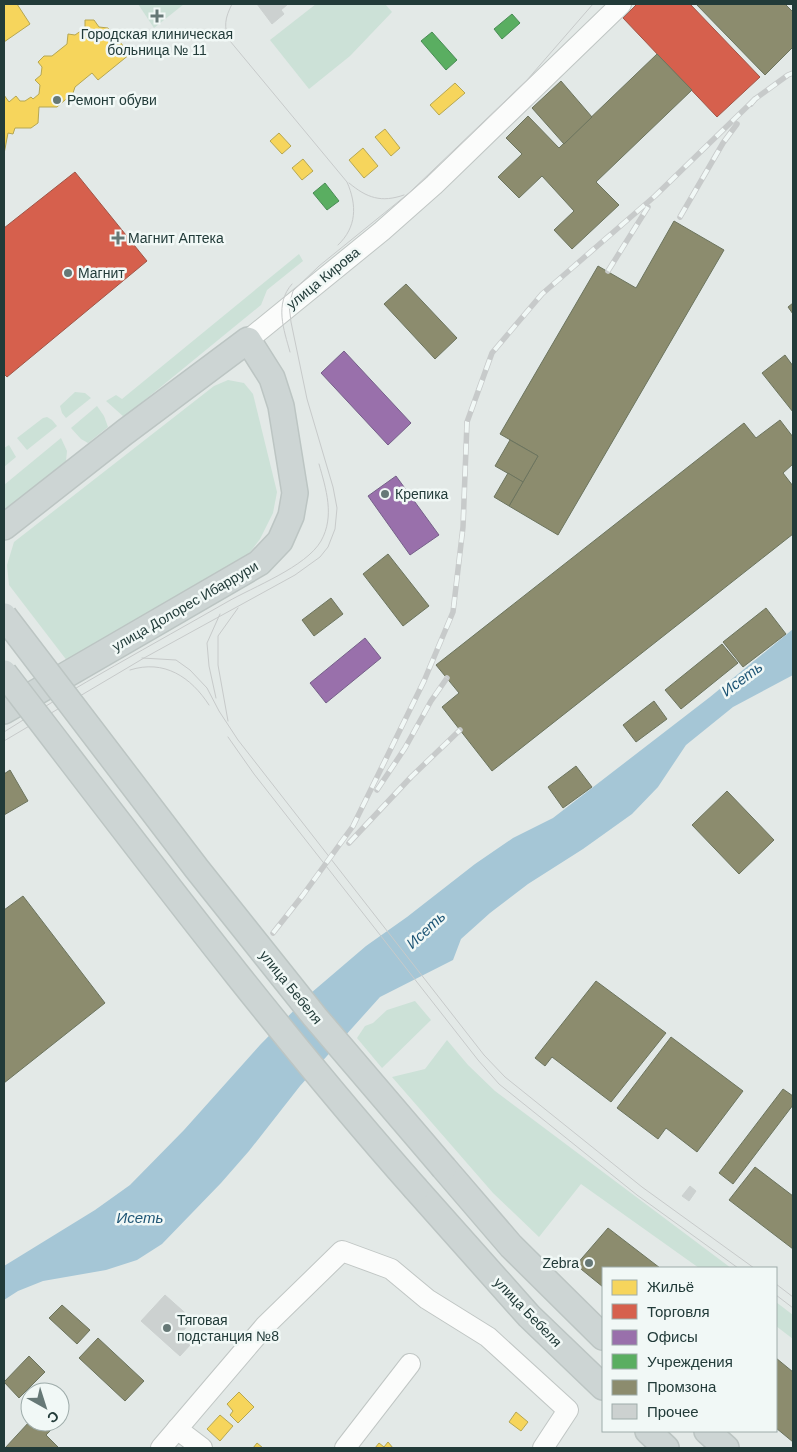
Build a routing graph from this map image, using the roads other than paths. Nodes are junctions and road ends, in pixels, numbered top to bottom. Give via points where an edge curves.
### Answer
1 (621, 4) edge
2 (248, 340) junction
3 (4, 528) edge
4 (4, 616) edge
5 (4, 673) edge
6 (4, 711) edge
7 (602, 1336) edge
8 (410, 1364) dead end
9 (602, 1387) edge
10 (177, 1429) junction
11 (649, 1432) edge
12 (708, 1432) edge
13 (161, 1448) edge
14 (202, 1448) edge
15 (345, 1448) edge
16 (543, 1448) edge
17 (666, 1448) edge
18 (726, 1448) edge

1 - 2 street, улица Кирова via 434,185
2 - 3 main road, улица Кирова
2 - 6 main road, улица Долорес Ибаррури via 272,378 281,406 295,493 292,516 280,541 259,563
4 - 7 main road, улица Бебеля, bridge via 203,877 315,1017 511,1246
5 - 9 main road, улица Бебеля, bridge via 227,963 368,1135 529,1316
8 - 15 street
10 - 13 street
10 - 14 street
10 - 16 street via 265,1326 342,1251 392,1269 427,1299 488,1337 568,1410
11 - 17 main road
12 - 18 main road

